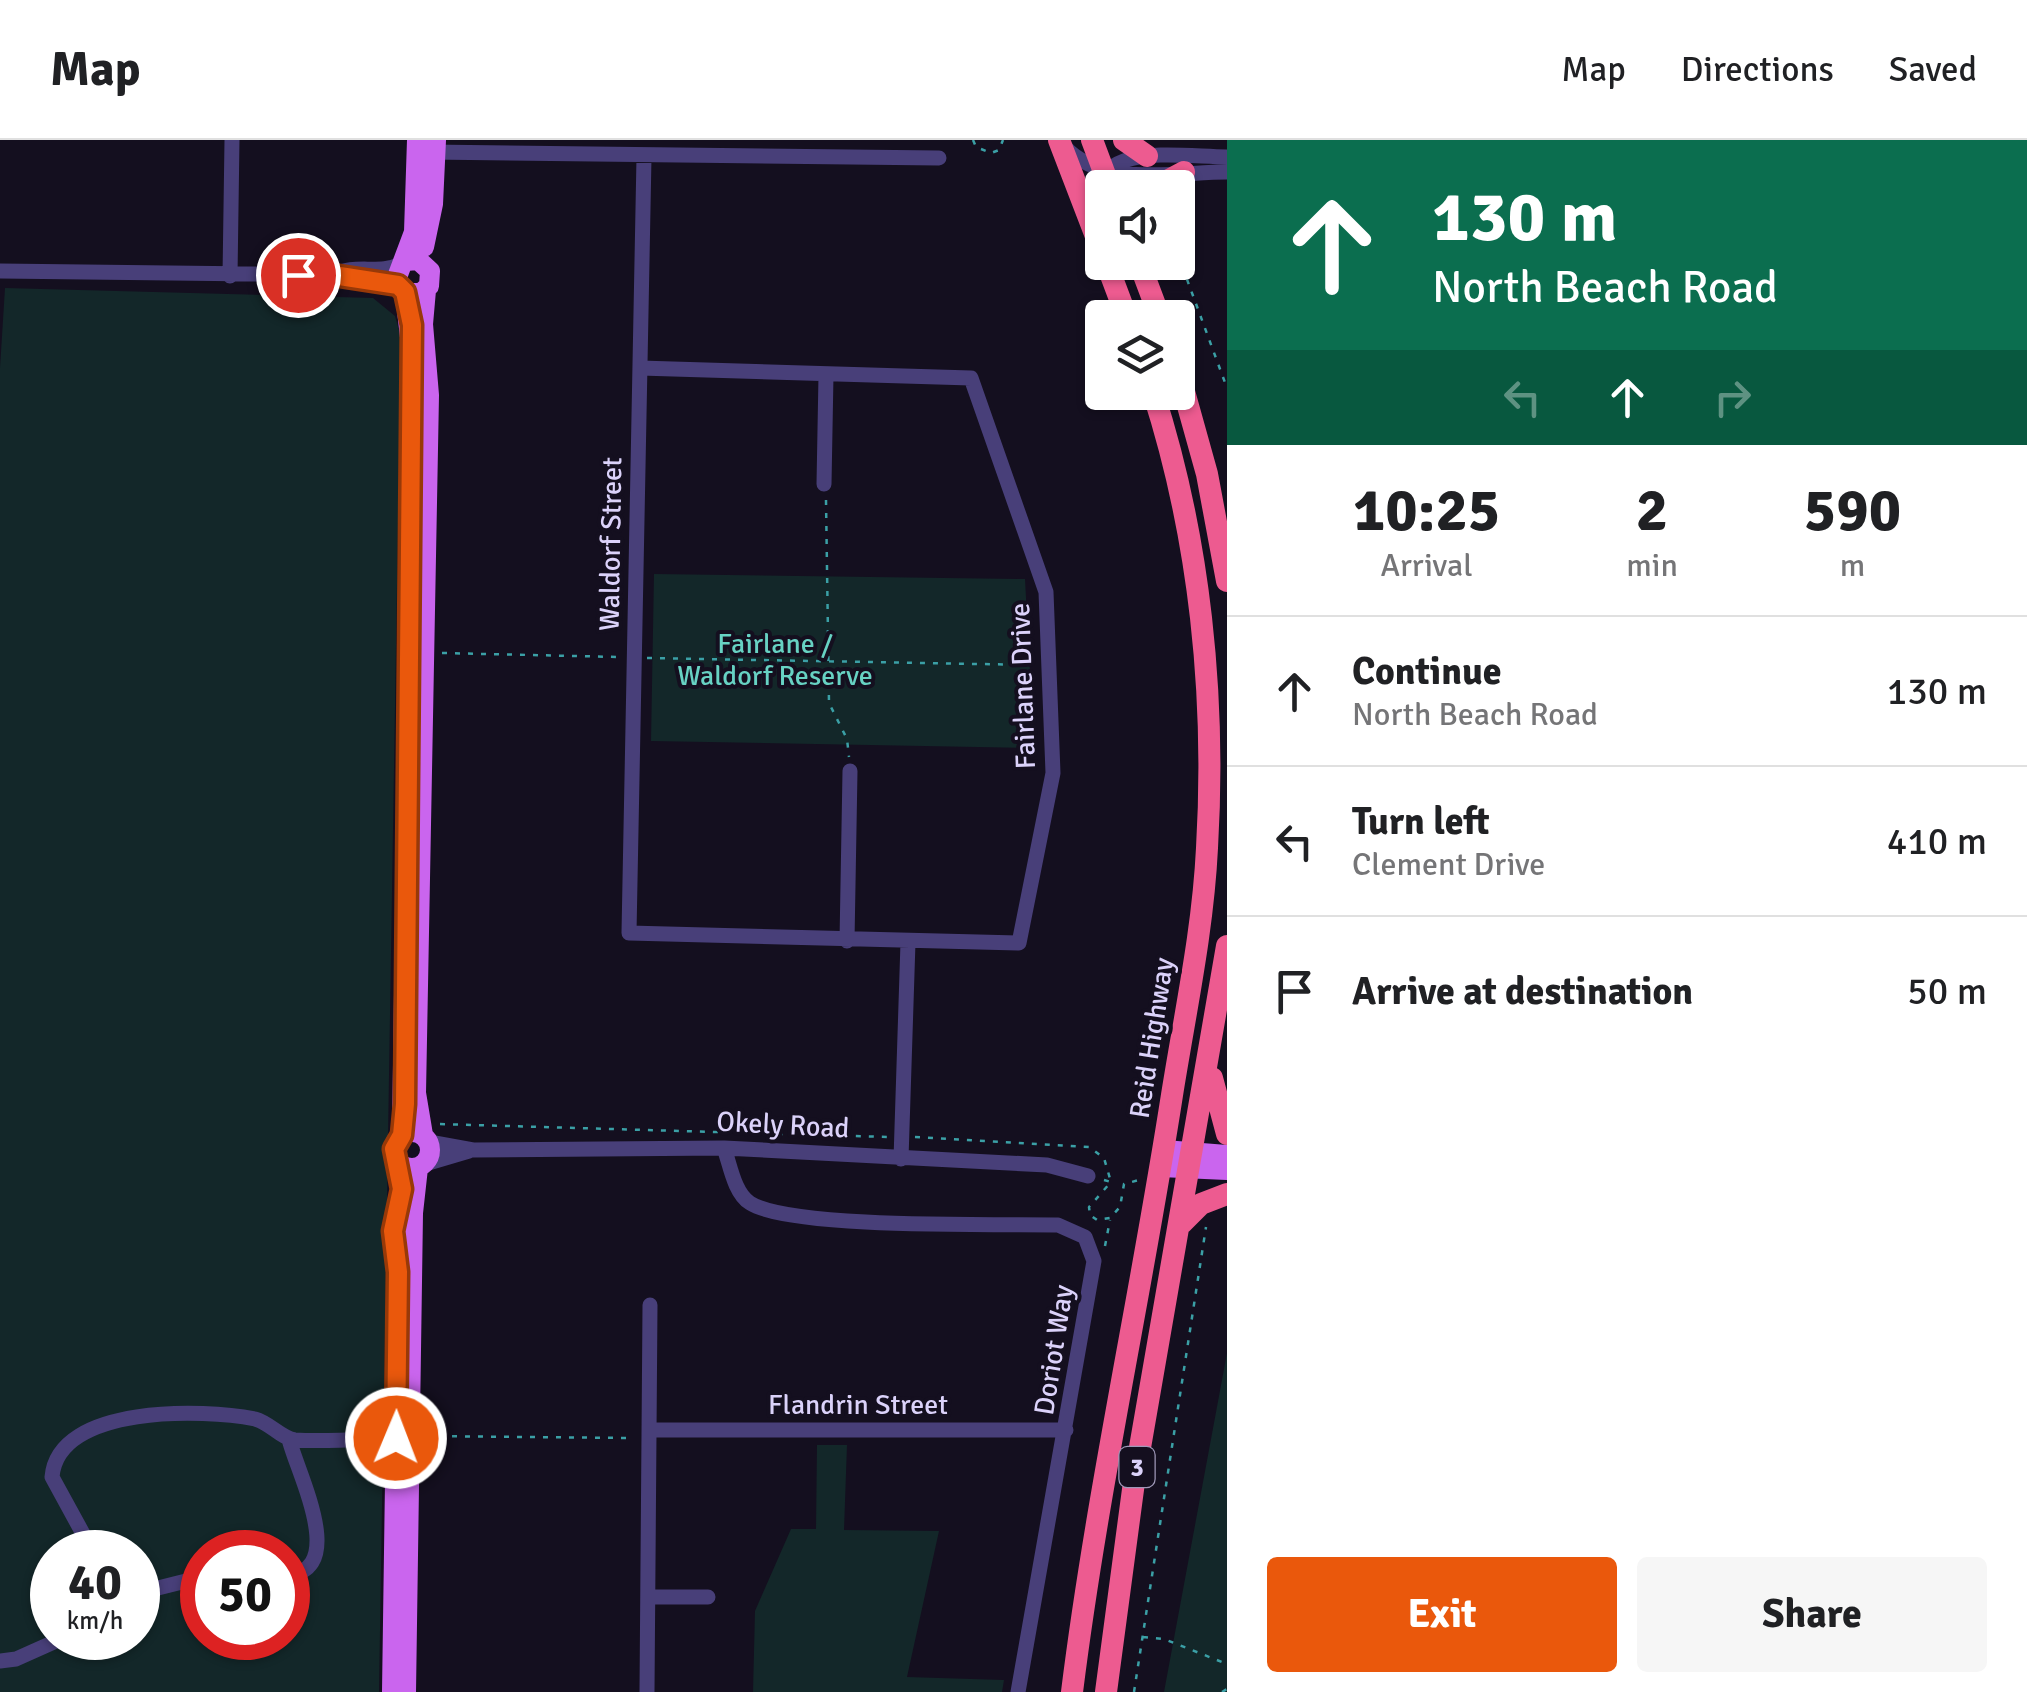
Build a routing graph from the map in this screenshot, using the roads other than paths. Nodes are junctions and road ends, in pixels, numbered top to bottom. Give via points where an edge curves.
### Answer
1 (232, 140) edge
2 (748, 140) edge
3 (1059, 140) edge
4 (1092, 140) edge
5 (426, 146) edge
6 (1146, 156) joint
7 (644, 157) junction
8 (1227, 157) edge
9 (747, 158) junction
10 (940, 158) dead end
11 (1112, 166) edge
12 (1160, 170) edge
13 (1195, 172) edge
14 (1227, 172) edge
15 (1085, 207) edge
16 (0, 271) edge
17 (230, 276) junction
18 (407, 278) junction
19 (640, 368) junction
20 (826, 375) junction
21 (1157, 410) edge
22 (1189, 410) edge
23 (824, 484) road end
24 (1227, 581) edge
25 (850, 771) road end
26 (628, 933) joint
27 (847, 941) junction
28 (908, 942) junction
29 (1227, 946) edge
30 (1209, 1065) junction
31 (422, 1134) junction
32 (1227, 1134) edge
33 (724, 1148) junction
34 (473, 1150) junction
35 (1227, 1154) edge
36 (901, 1159) junction
37 (1193, 1160) junction
38 (414, 1165) junction
39 (1161, 1166) junction
40 (1227, 1170) edge
41 (1088, 1176) road end
42 (1227, 1194) edge
43 (1182, 1223) junction
44 (650, 1305) dead end
45 (1066, 1430) junction
46 (650, 1434) junction
47 (396, 1438) junction
48 (290, 1440) junction
49 (81, 1530) edge
50 (310, 1563) edge
51 (648, 1597) junction
52 (708, 1598) dead end
53 (30, 1653) edge
54 (0, 1661) edge
55 (392, 1692) edge
56 (406, 1692) edge
57 (647, 1692) edge
58 (1018, 1692) edge
59 (1072, 1692) edge
60 (1106, 1692) edge

1 - 17 street
2 - 9 street
3 - 11 street via 1083,163
3 - 15 highway
4 - 11 highway
5 - 7 street
5 - 18 main road
5 - 18 main road via 433,204 424,237 428,266 418,260
6 - 8 street
6 - 11 highway
7 - 9 street
7 - 19 street, Waldorf Street
9 - 10 street
11 - 12 street
13 - 14 street
16 - 17 street
17 - 18 street
18 - 31 main road via 423,324 429,394 416,1092
19 - 20 street, Fairlane Drive
19 - 26 street, Waldorf Street
20 - 23 street
20 - 28 street, Fairlane Drive via 971,378 1046,592 1053,773 1019,943
21 - 39 highway, Reid Highway / 3 via 1200,610 1210,763 1201,919
22 - 24 highway
25 - 27 street
26 - 27 street, Fairlane Drive
27 - 28 street, Fairlane Drive
28 - 36 street
29 - 30 highway, 3
30 - 32 highway
30 - 37 highway, 3
31 - 34 street, Okely Road
31 - 38 main road via 430,1154
31 - 38 main road via 394,1149
33 - 34 street, Okely Road
33 - 36 street, Okely Road
33 - 45 street, Doriot Way via 748,1203 797,1218 1058,1226 1086,1237 1094,1262
34 - 38 street, Okely Road
35 - 37 main road
36 - 41 street, Okely Road via 1046,1164
37 - 39 main road
37 - 40 main road
37 - 43 highway, 3
38 - 47 main road via 393,1231
38 - 56 main road
39 - 59 highway, Reid Highway / 3 via 1094,1532
42 - 43 highway via 1200,1204
43 - 60 highway, 3 via 1134,1482
44 - 46 street
45 - 46 street, Flandrin Street
45 - 58 street, Doriot Way
46 - 51 street
47 - 48 street
47 - 55 main road
48 - 49 street via 260,1420 202,1412 154,1412 100,1427 76,1439 53,1464 52,1477
48 - 50 street via 318,1538
51 - 52 street
51 - 57 street
53 - 54 street

